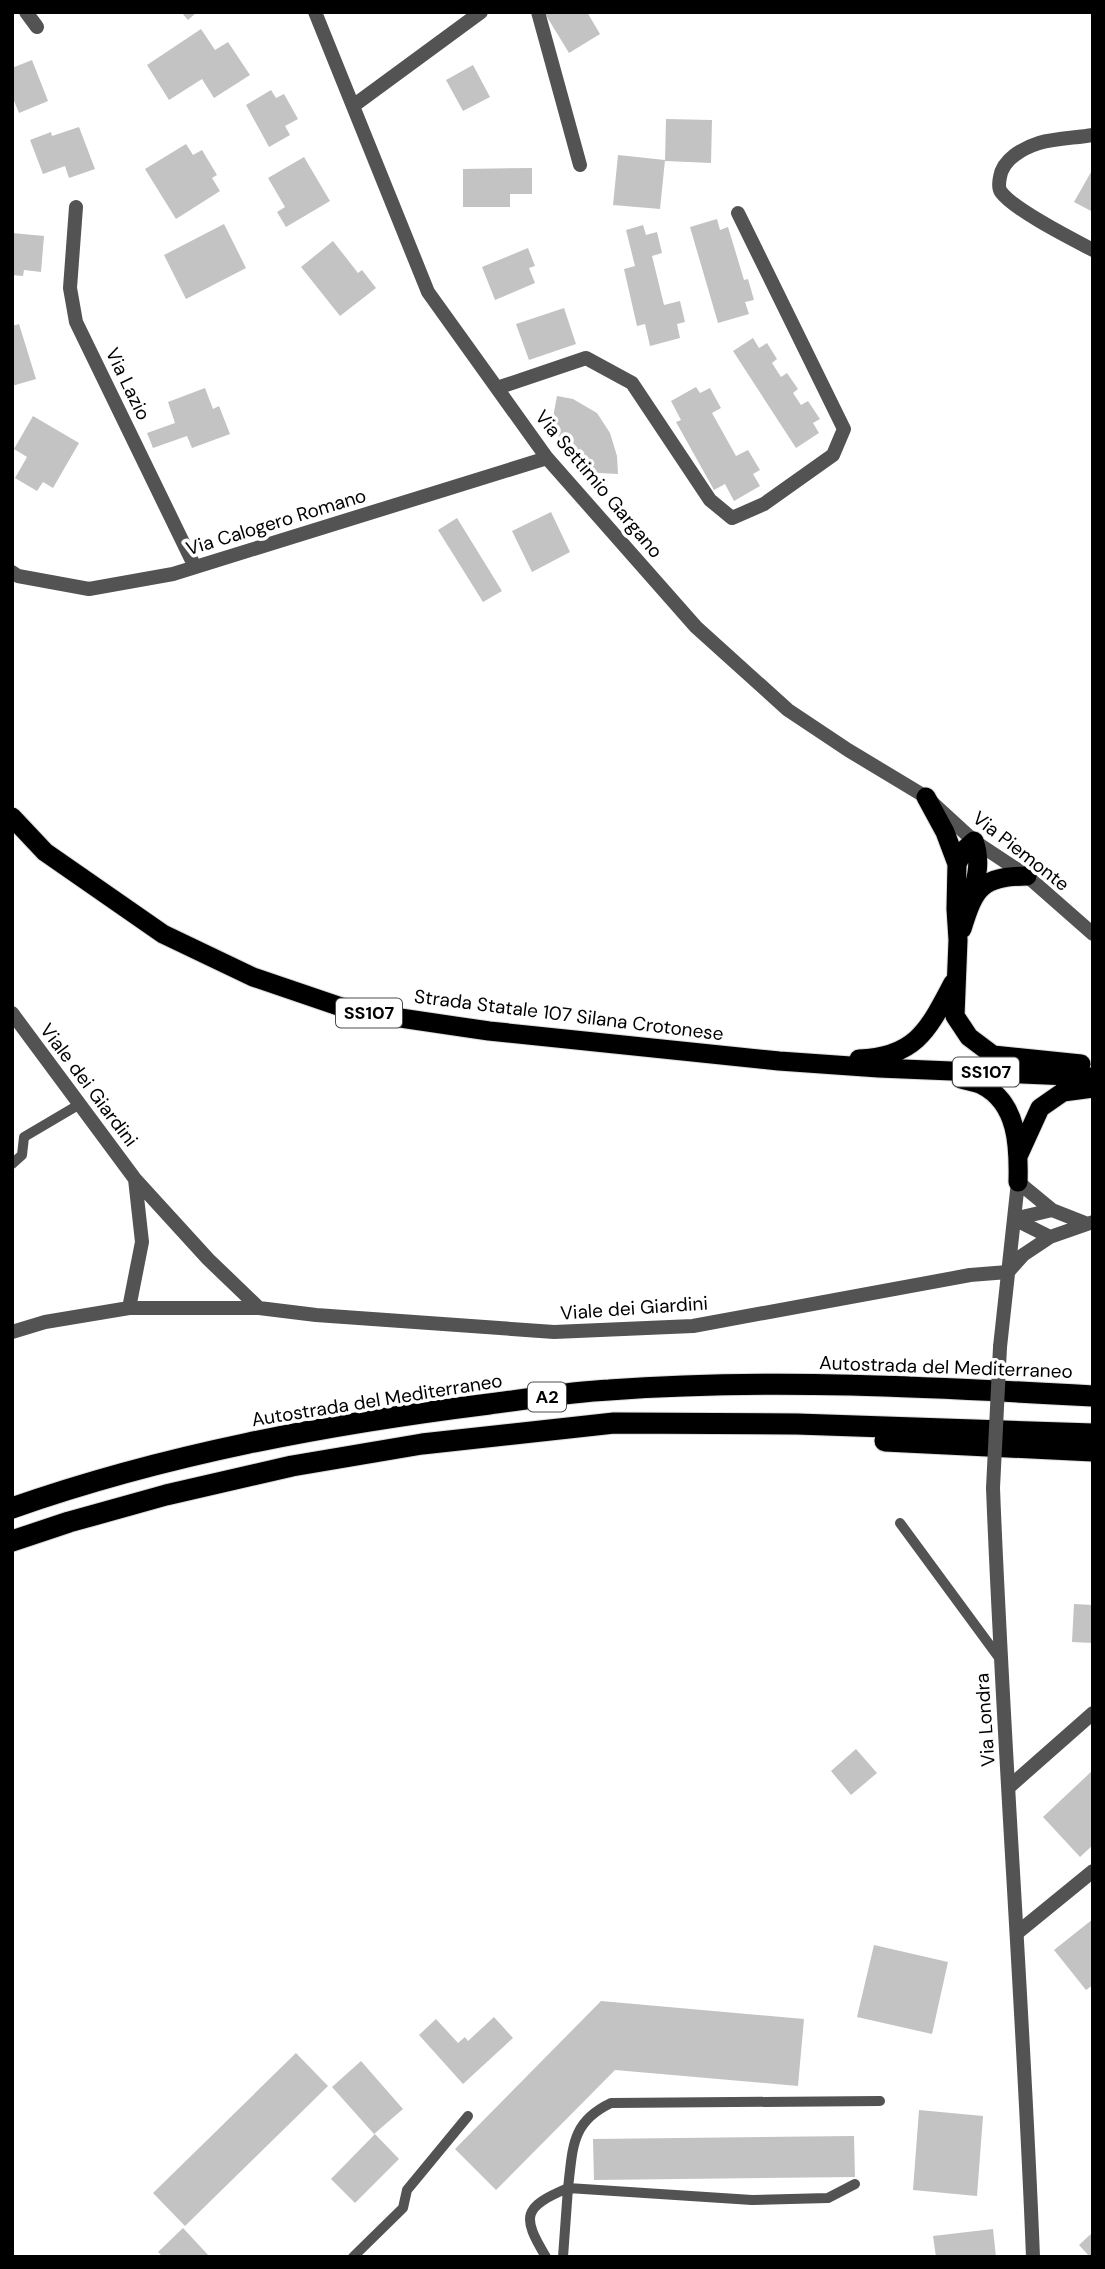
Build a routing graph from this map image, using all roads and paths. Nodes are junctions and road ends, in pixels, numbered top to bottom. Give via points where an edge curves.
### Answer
1 (26, 12) edge
2 (315, 12) edge
3 (481, 12) edge
4 (538, 12) edge
5 (37, 27) dead end
6 (352, 106) junction
7 (1093, 135) edge
8 (580, 165) dead end
9 (76, 207) dead end
10 (738, 213) dead end
11 (1093, 250) edge
12 (497, 388) junction
13 (547, 458) junction
14 (195, 567) junction
15 (12, 572) edge
16 (926, 797) junction
17 (12, 817) edge
18 (974, 841) junction
19 (957, 864) junction
20 (1027, 876) junction
21 (970, 903) junction
22 (1093, 934) edge
23 (958, 940) junction
24 (956, 979) junction
25 (12, 1013) edge
26 (779, 1062) junction
27 (1093, 1066) edge
28 (879, 1068) junction
29 (1093, 1077) edge
30 (1093, 1087) edge
31 (80, 1104) junction
32 (1019, 1154) junction
33 (12, 1164) edge
34 (135, 1179) junction
35 (1018, 1182) junction
36 (1052, 1210) junction
37 (1014, 1219) junction
38 (1089, 1223) edge
39 (1050, 1237) junction
40 (1008, 1272) junction
41 (129, 1307) junction
42 (259, 1308) junction
43 (12, 1332) edge
44 (1093, 1396) edge
45 (797, 1424) junction
46 (1093, 1434) edge
47 (1093, 1451) edge
48 (12, 1507) edge
49 (900, 1522) dead end
50 (12, 1541) edge
51 (1000, 1659) junction
52 (1093, 1713) edge
53 (1009, 1787) junction
54 (1093, 1871) edge
55 (1017, 1933) junction
56 (880, 2101) dead end
57 (468, 2116) dead end
58 (855, 2184) dead end
59 (568, 2188) junction
60 (353, 2257) edge
61 (546, 2257) edge
62 (563, 2257) edge
63 (1033, 2257) edge

1 - 5 street
2 - 6 street, Via Settimio Gargano
3 - 6 street
4 - 8 street
6 - 12 street, Via Settimio Gargano via 429,292
7 - 11 street via 1040,143 1022,151 1001,170 999,188 1012,202
9 - 14 street, Via Lazio via 70,288 76,322
10 - 12 street via 844,429 833,455 764,504 732,519 710,500 632,383 586,358
12 - 13 street, Via Settimio Gargano
13 - 14 street, Via Calogero Romano
13 - 16 street, Via Settimio Gargano via 696,627 788,710
14 - 15 street, Via Calogero Romano via 89,589
16 - 18 street, Via Piemonte
16 - 19 highway
17 - 26 highway, Strada Statale 107 Silana Crotonese / SS107 via 45,852 163,934 253,977 352,1011 489,1031
18 - 19 highway
18 - 20 street, Via Piemonte
18 - 21 highway via 979,871
19 - 23 highway
20 - 21 highway via 985,883
20 - 22 street, Via Piemonte
21 - 23 highway
23 - 24 highway
24 - 26 highway via 923,1035 900,1050 867,1059
24 - 27 highway via 955,1016 970,1037 993,1055
25 - 31 street, Viale dei Giardini
26 - 28 highway, Strada Statale 107 Silana Crotonese / SS107
28 - 29 highway, Strada Statale 107 Silana Crotonese / SS107
28 - 32 highway via 982,1085 1014,1121
30 - 32 highway via 1063,1092 1040,1108
31 - 33 lane via 24,1137 22,1155
31 - 34 street, Viale dei Giardini
32 - 35 highway
34 - 41 street, Viale dei Giardini via 142,1242
34 - 42 street, Viale dei Giardini
35 - 36 street
35 - 37 street, Via Londra
36 - 37 street
36 - 38 street
37 - 39 street
37 - 40 street, Via Londra
38 - 39 street
39 - 40 street
40 - 42 street, Viale dei Giardini via 679,1327 554,1332
40 - 51 street, Via Londra, bridge via 993,1488
41 - 42 street, Viale dei Giardini
41 - 43 street, Viale dei Giardini
44 - 48 highway, Autostrada del Mediterraneo / A2 via 887,1385 747,1384 608,1390 415,1413 286,1436 157,1465
45 - 46 highway, A2
45 - 47 highway via 852,1440
45 - 50 highway, A2 via 614,1423 422,1444 292,1466 166,1495
49 - 51 lane
51 - 53 street, Via Londra
52 - 53 street
53 - 55 street, Via Londra
54 - 55 street
55 - 63 street, Via Londra
56 - 59 lane via 611,2103 580,2125
57 - 60 lane via 407,2190 403,2208
58 - 59 lane via 828,2198 752,2200
59 - 61 lane via 546,2197 529,2218 530,2230
59 - 62 lane

